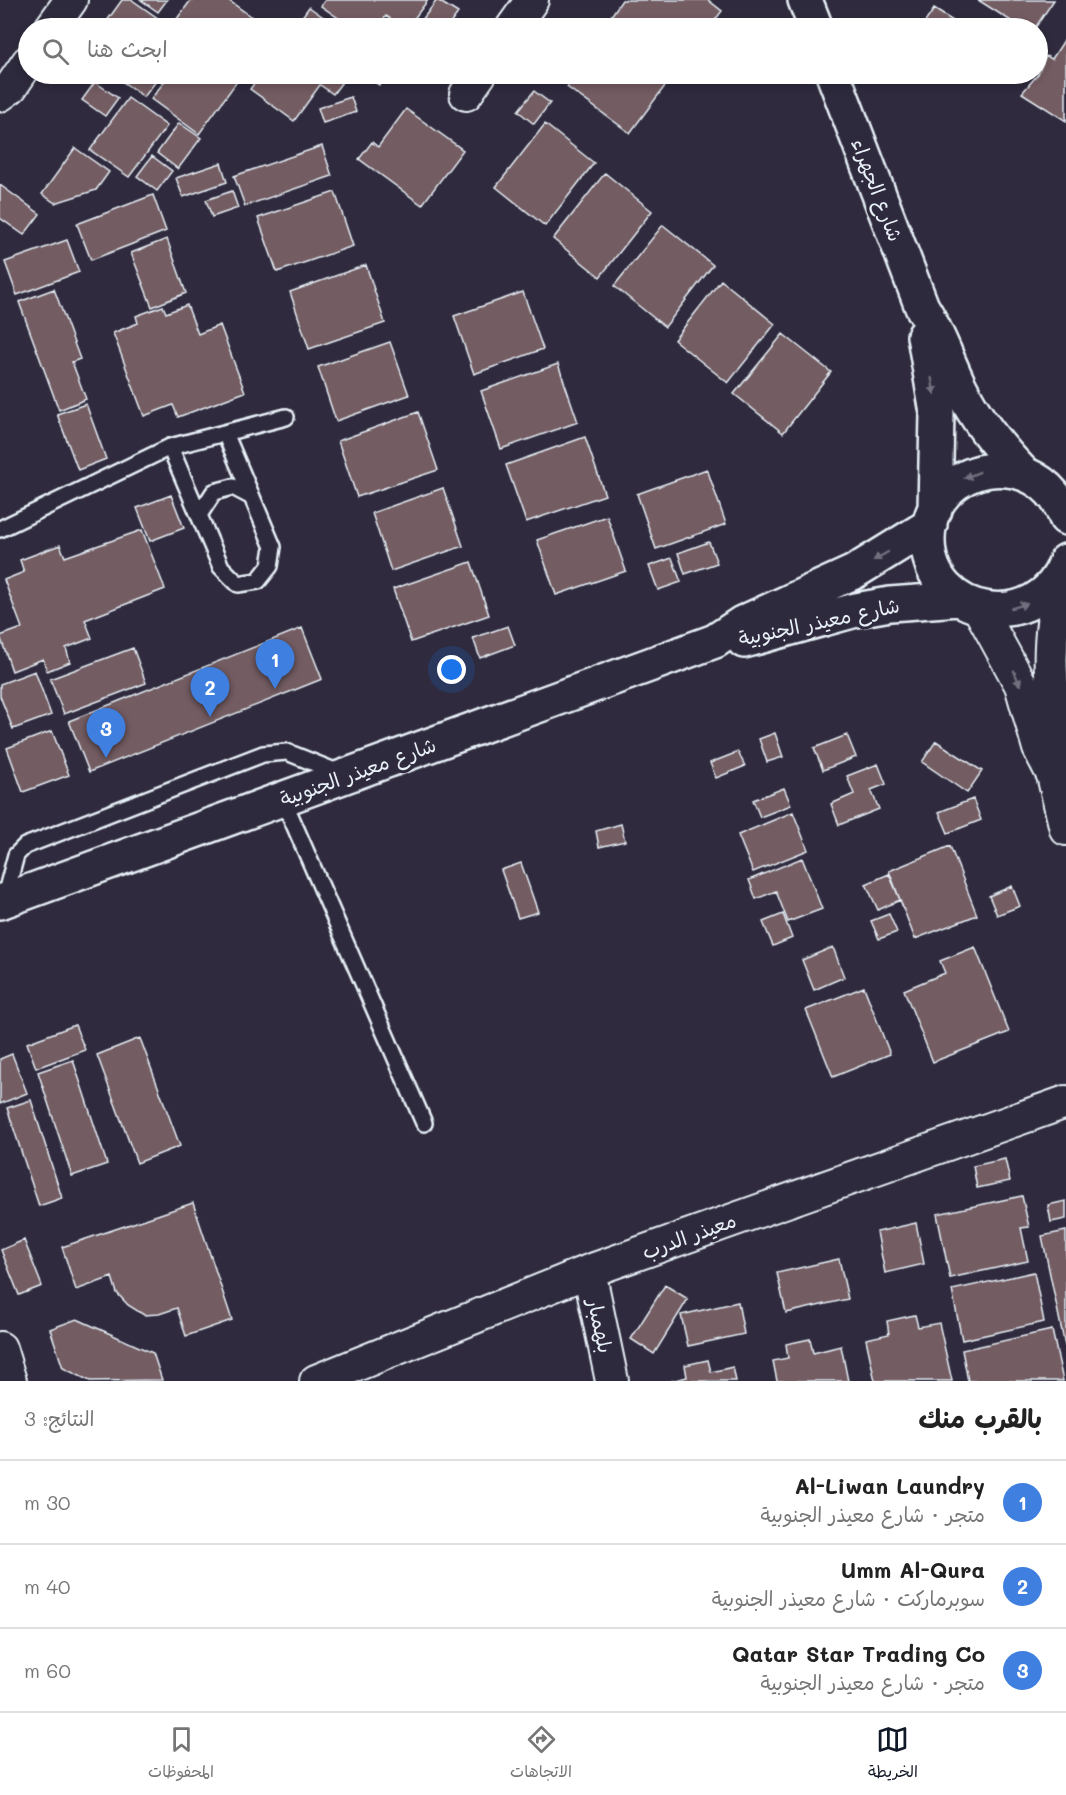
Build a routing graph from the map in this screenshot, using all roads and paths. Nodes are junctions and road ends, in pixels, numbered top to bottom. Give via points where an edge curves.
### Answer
1 (71, 0) edge
2 (531, 0) edge
3 (805, 0) edge
4 (58, 18) edge
5 (519, 18) edge
6 (812, 18) edge
7 (18, 77) edge
8 (837, 84) edge
9 (0, 95) edge
10 (922, 307) junction
11 (286, 417) dead end
12 (225, 433) junction
13 (170, 447) junction
14 (1041, 477) edge
15 (252, 497) junction
16 (199, 515) junction
17 (932, 517) junction
18 (1066, 518) edge
19 (0, 529) edge
20 (1064, 567) edge
21 (969, 603) junction
22 (715, 641) junction
23 (1053, 775) junction
24 (348, 776) junction
25 (283, 799) junction
26 (1066, 829) edge
27 (2, 901) edge
28 (1066, 1102) edge
29 (424, 1123) dead end
30 (589, 1271) junction
31 (0, 1348) edge
32 (10, 1381) edge
33 (316, 1381) edge
34 (612, 1381) edge

1 - 4 street
2 - 5 street
3 - 6 street
7 - 9 street
8 - 10 street, شارع الجهراء
10 - 14 street, شارع الجهراء via 973,410 999,447
10 -> 17 street, شارع الجهراء via 937,413
11 - 12 lane
12 - 13 lane
12 - 15 lane
13 - 16 lane
13 - 19 lane
14 -> 17 street via 998,469 972,474 950,488
14 - 18 street, شارع الجهراء
15 - 16 lane via 233,487 214,492
15 - 16 lane via 273,547 270,566 258,581 238,584 220,567
17 - 21 street, شارع الجهراء via 928,549 931,561 942,582
17 -> 22 street, شارع معيذر الجنوبية via 854,572 742,622
21 -> 20 street, شارع معيذر الجنوبية via 1003,610 1026,605 1047,592
20 - 23 street via 1051,639 1059,740
21 - 22 street, شارع معيذر الجنوبية via 856,610 750,640
21 -> 23 street via 1021,685 1039,748
22 - 24 street, شارع معيذر الجنوبية
23 - 26 street
24 - 25 street, شارع معيذر الجنوبية
24 - 27 lane via 299,755 263,754 25,846 16,855
25 - 27 street, شارع معيذر الجنوبية
25 - 29 lane
28 - 30 street, معيذر الدرب
30 - 33 street, معيذر الدرب
30 - 34 street, بلهمبار
31 - 32 street

